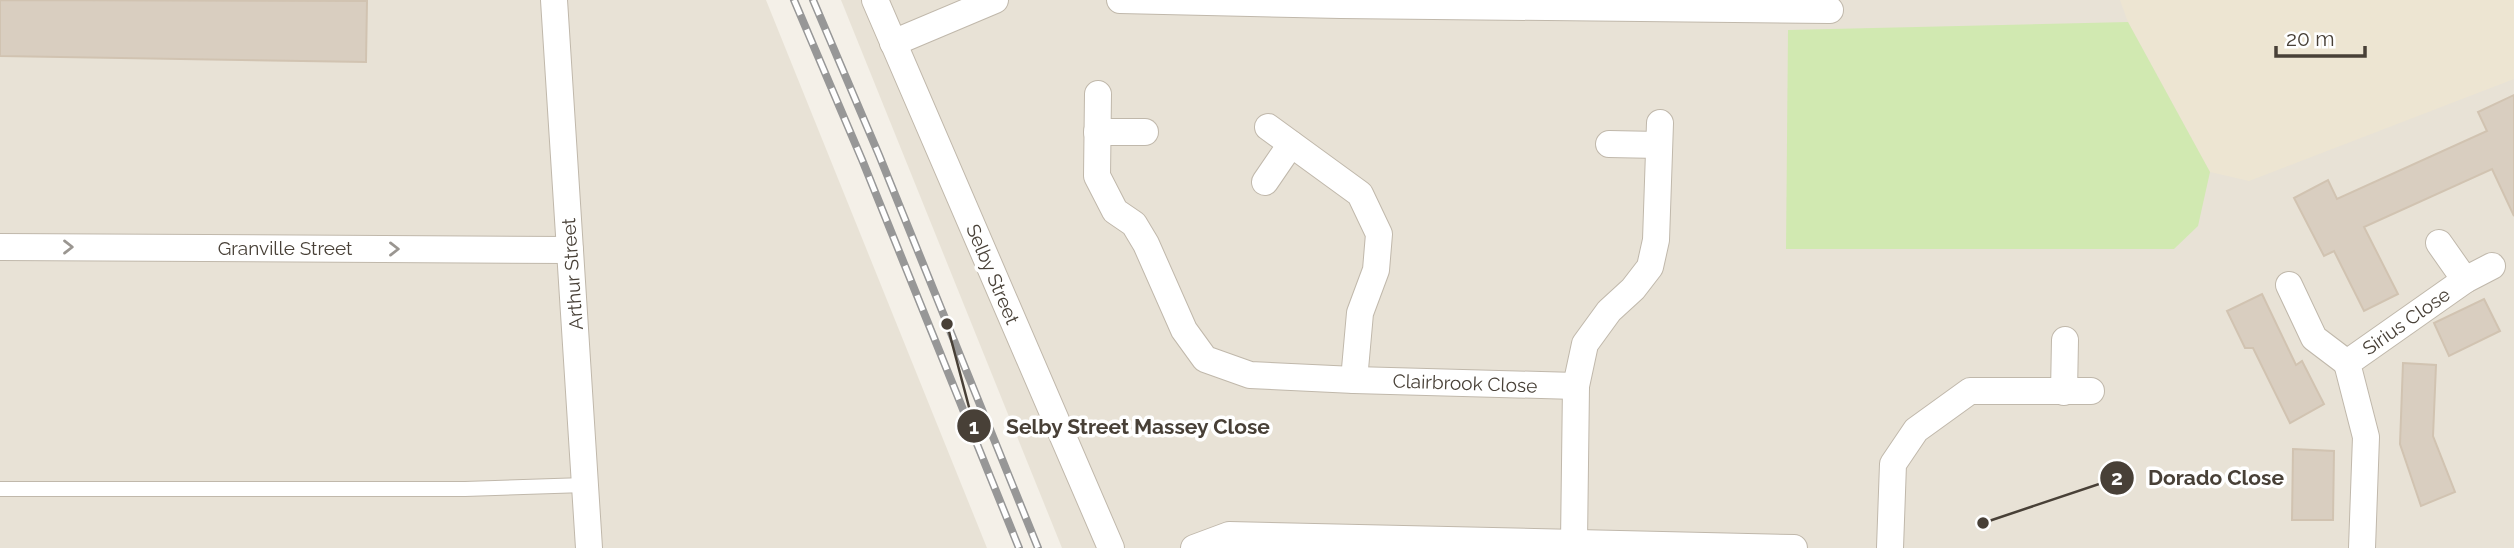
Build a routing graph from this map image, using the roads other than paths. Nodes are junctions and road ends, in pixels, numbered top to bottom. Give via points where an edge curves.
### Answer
1 (554, 0) edge
2 (875, 0) edge
3 (995, 0) edge
4 (1120, 0) edge
5 (1341, 3) edge
6 (1765, 5) edge
7 (1830, 5) edge
8 (893, 43) junction
9 (1098, 94) dead end
10 (1268, 127) dead end
11 (1097, 132) junction
12 (1145, 132) dead end
13 (1291, 144) junction
14 (1609, 144) dead end
15 (1265, 182) dead end
16 (2439, 243) dead end
17 (0, 247) edge
18 (570, 250) junction
19 (2492, 266) dead end
20 (2465, 280) junction
21 (2288, 285) dead end
22 (2065, 340) dead end
23 (2347, 363) junction
24 (1354, 380) junction
25 (1576, 386) junction
26 (2091, 391) dead end
27 (2064, 392) junction
28 (585, 485) junction
29 (0, 489) edge
30 (1574, 542) junction
31 (589, 548) edge
32 (1111, 548) edge
33 (1194, 548) edge
34 (1794, 548) edge
35 (1890, 548) edge
36 (2362, 548) edge

1 - 18 street, Arthur Street
2 - 8 street, Selby Street
3 - 8 street
4 - 5 street
5 - 6 street
6 - 7 street
8 - 32 street, Selby Street
9 - 11 street, Clairbrook Close
10 - 13 street
11 - 12 street
11 - 24 street, Clairbrook Close via 1097,176 1115,211 1133,224 1146,244 1184,330 1205,359 1250,375
13 - 15 street
13 - 24 street via 1360,194 1379,234 1376,270 1360,313
14 - 25 street via 1659,134 1656,240 1650,267 1585,344
16 - 20 street, Sirius Close
17 -> 18 street, Granville Street
18 - 28 street, Arthur Street
19 - 20 street, Sirius Close
20 - 23 street, Sirius Close
21 - 23 street, Sirius Close via 2314,338
22 - 27 street
23 - 36 street, Sirius Close via 2366,437
24 - 25 street, Clairbrook Close
25 - 30 street
26 - 27 street
27 - 35 street via 1970,391 1916,430 1893,464
28 - 29 lane
28 - 31 street, Arthur Street
30 - 33 street via 1229,535
30 - 34 street

